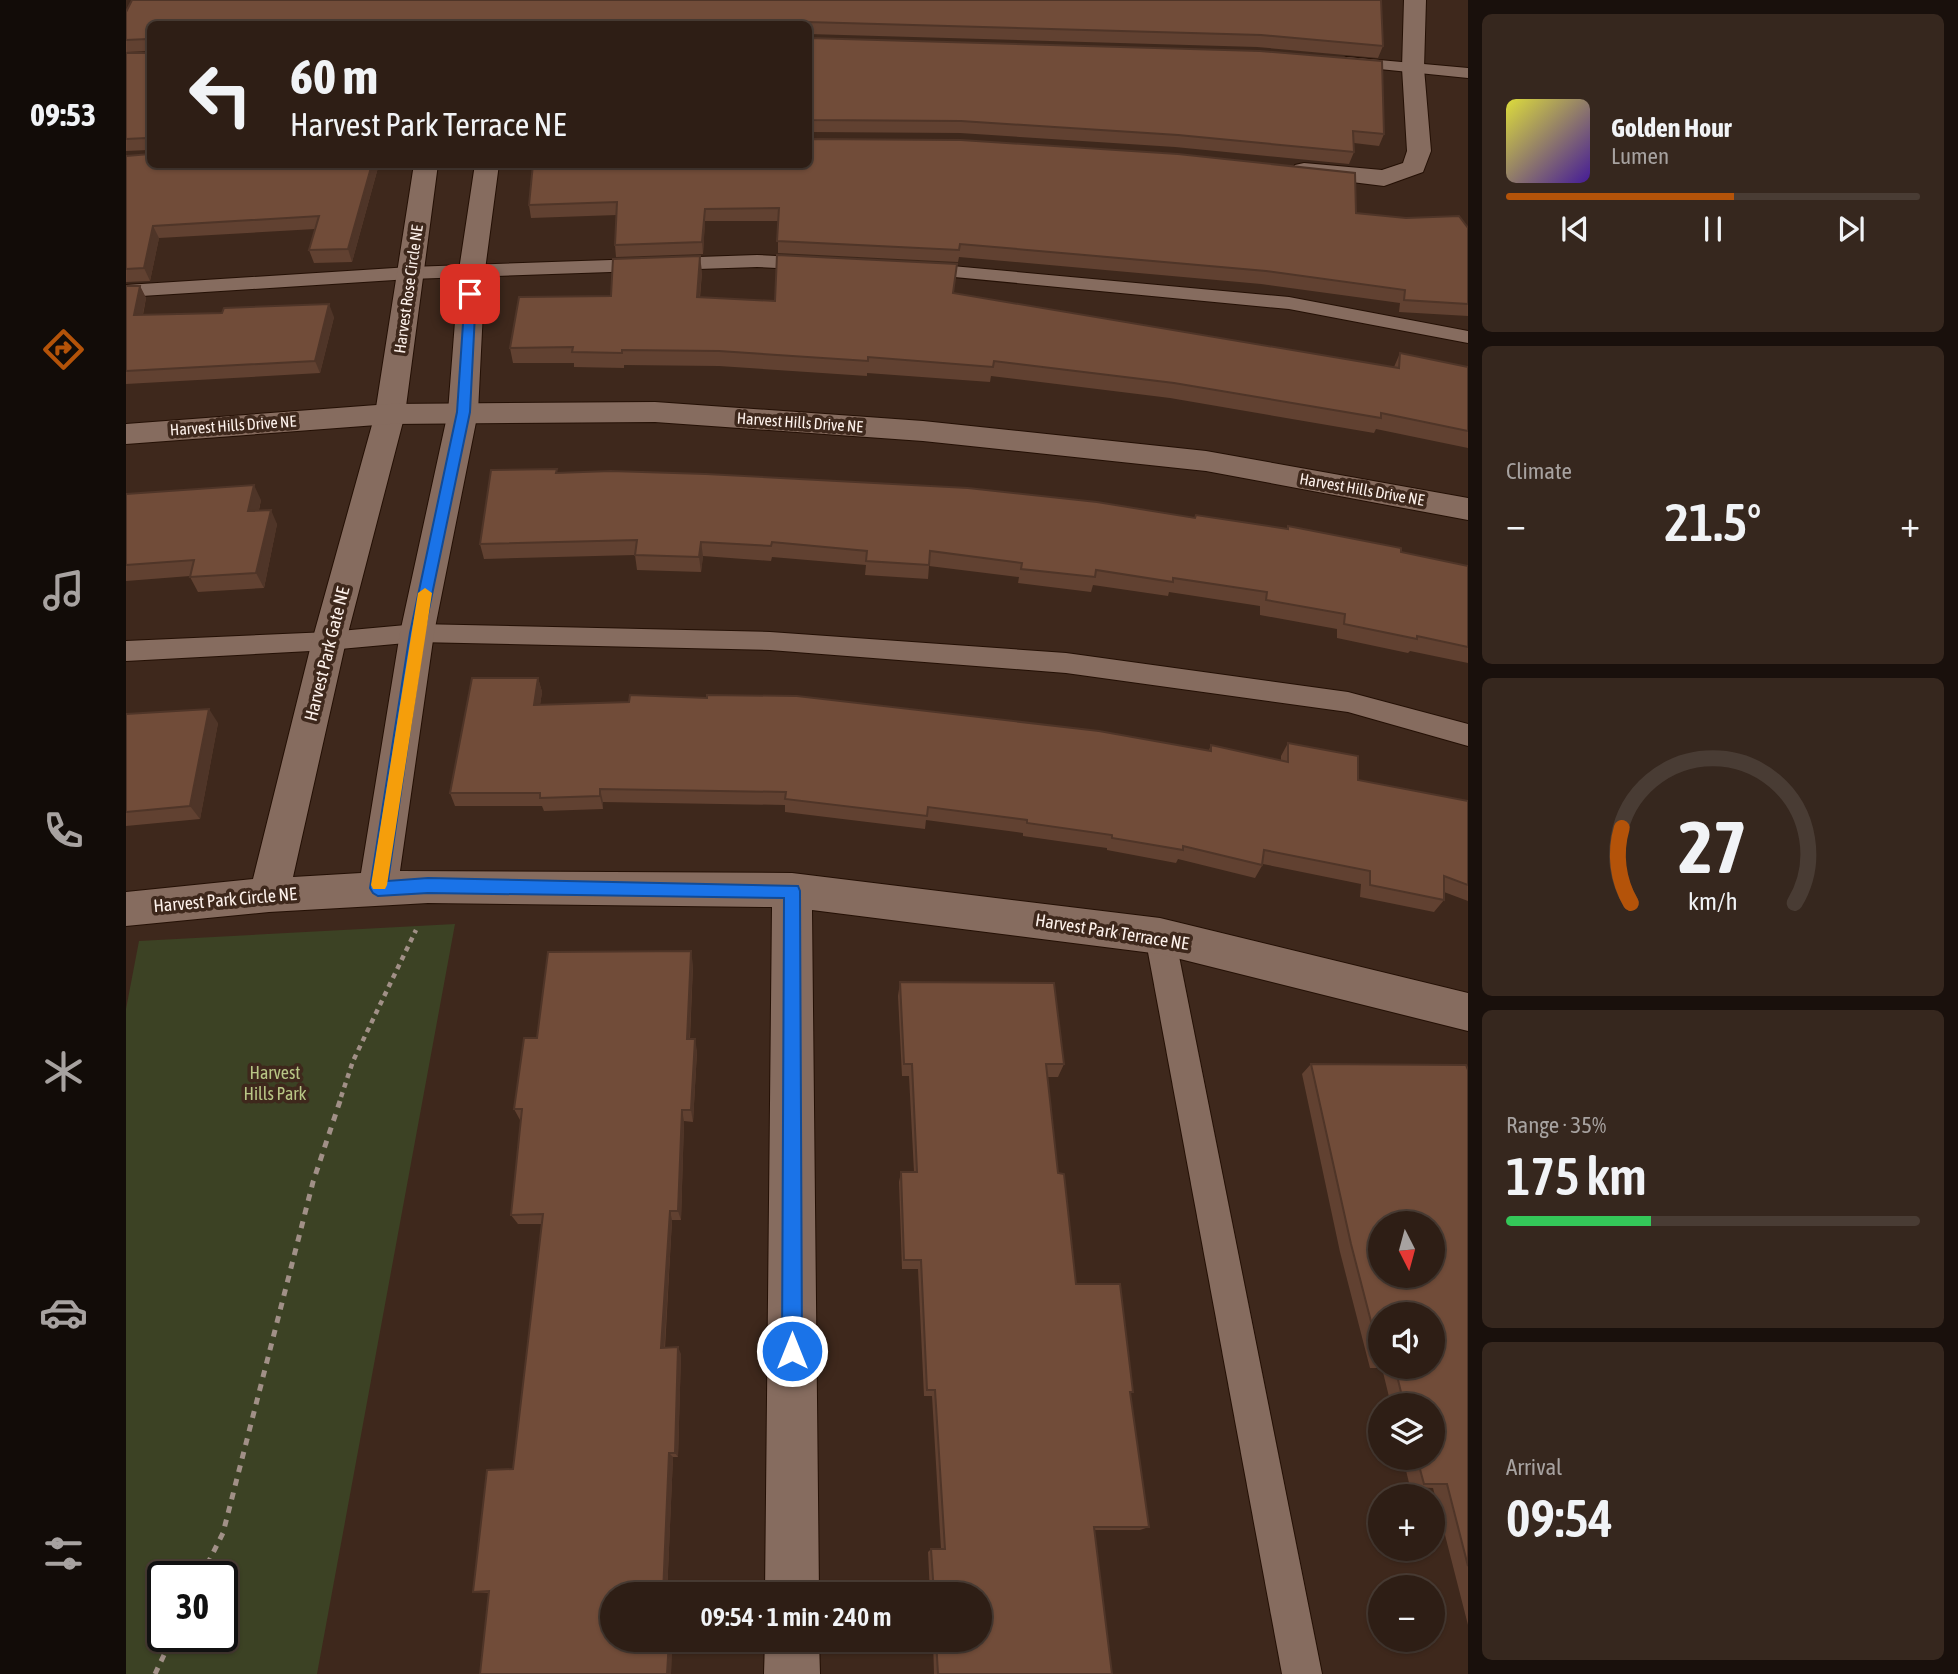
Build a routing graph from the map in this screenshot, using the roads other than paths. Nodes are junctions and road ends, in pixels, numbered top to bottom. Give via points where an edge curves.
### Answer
1 (1415, 0) edge
2 (1335, 61) edge
3 (1413, 68) junction
4 (1468, 73) edge
5 (425, 168) edge
6 (486, 168) edge
7 (1286, 168) edge
8 (838, 265) edge
9 (905, 268) edge
10 (472, 270) junction
11 (410, 272) junction
12 (126, 291) edge
13 (1468, 337) edge
14 (463, 412) junction
15 (390, 414) junction
16 (126, 433) edge
17 (1468, 509) edge
18 (417, 633) junction
19 (329, 641) junction
20 (126, 651) edge
21 (1468, 736) edge
22 (378, 888) junction
23 (792, 891) junction
24 (324, 892) joint
25 (269, 895) junction
26 (126, 909) edge
27 (1160, 936) junction
28 (1468, 1012) edge
29 (792, 1582) edge
30 (792, 1652) edge
31 (792, 1674) edge
32 (1302, 1674) edge

1 - 3 street
2 - 3 lane
3 - 4 lane
3 - 7 street via 1419,151 1414,167 1384,178
5 - 11 street, Harvest Rose Circle NE
6 - 10 street
8 - 10 lane via 757,261
9 - 13 lane via 1289,303
10 - 11 lane
10 - 14 street
11 - 12 lane
11 - 15 street, Harvest Rose Circle NE
14 - 15 street, Harvest Hills Drive NE
14 - 17 street, Harvest Hills Drive NE via 654,412 923,431 1206,461
14 - 18 street
15 - 16 street, Harvest Hills Drive NE
15 - 19 street, Harvest Park Gate NE
18 - 19 lane
18 - 21 lane via 770,641 1066,663 1348,702
18 - 22 street
19 - 20 lane
19 - 25 street, Harvest Park Gate NE
22 - 23 street, Harvest Park Terrace NE
22 - 24 street, Harvest Park Terrace NE
23 - 27 street, Harvest Park Terrace NE
23 - 29 street
24 - 25 street, Harvest Park Circle NE
25 - 26 street, Harvest Park Circle NE
27 - 28 street, Harvest Park Terrace NE
27 - 32 lane
30 - 31 street

